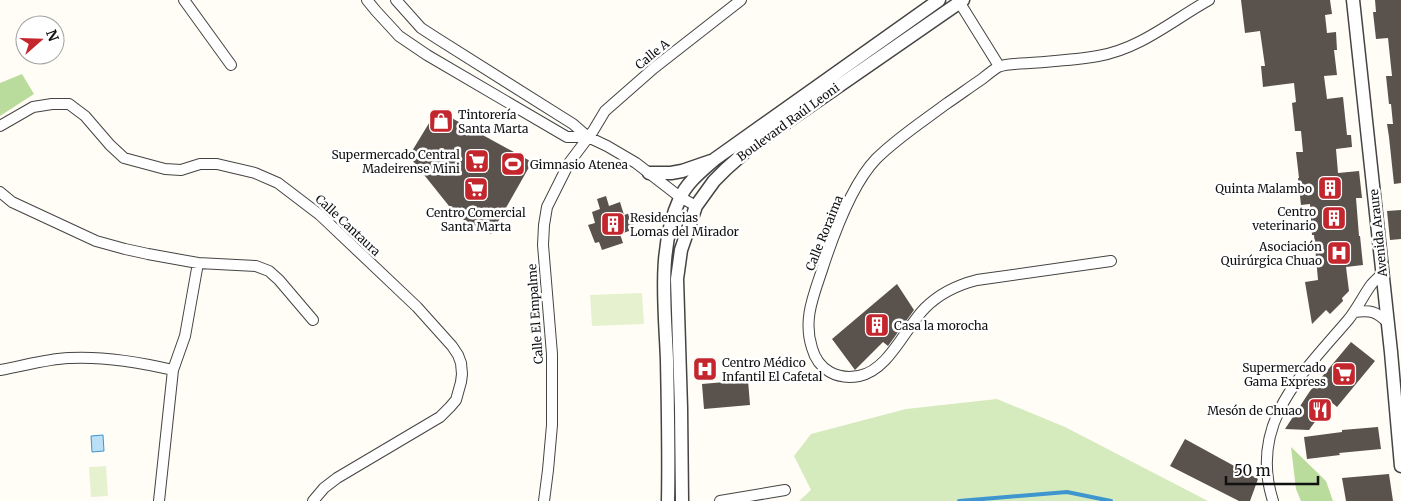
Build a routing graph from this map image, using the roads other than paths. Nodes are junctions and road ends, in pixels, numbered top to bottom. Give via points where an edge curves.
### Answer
1 (184, 0) edge
2 (367, 0) edge
3 (396, 0) edge
4 (741, 0) edge
5 (939, 0) edge
6 (1209, 0) edge
7 (1353, 0) edge
8 (960, 1) edge
9 (231, 65) dead end
10 (999, 66) junction
11 (0, 126) edge
12 (588, 137) junction
13 (715, 159) junction
14 (649, 173) junction
15 (0, 192) edge
16 (680, 197) junction
17 (696, 206) junction
18 (1111, 260) dead end
19 (198, 262) junction
20 (1382, 274) junction
21 (1354, 312) junction
22 (313, 320) dead end
23 (1388, 323) junction
24 (0, 370) edge
25 (173, 370) junction
26 (1401, 466) edge
27 (785, 490) dead end
28 (159, 501) edge
29 (313, 501) edge
30 (544, 501) edge
31 (668, 501) edge
32 (682, 501) edge
33 (720, 501) edge
34 (1273, 501) edge

1 - 9 street
2 - 12 street via 399,36 427,55 567,137
3 - 12 street via 421,28 573,124
4 - 12 street, Calle A via 604,111
5 - 13 street, Boulevard Raúl Leoni
6 - 10 street, Calle Roraima via 1124,49 1098,56
7 - 20 street, Avenida Araure
8 - 10 street
8 - 17 street, Boulevard Raúl Leoni via 752,146 714,181
10 - 18 street, Calle Roraima via 899,138 859,182 828,249 810,305 808,324 814,355 824,368 835,375 862,375 888,357 925,308 958,285
11 - 29 street, Calle Cantaura via 33,107 69,104 85,116 124,158 181,170 200,164 217,164 255,173 278,183 320,215 417,307 452,346 461,363 462,374 456,400 450,407 440,417 337,478
12 - 14 street
12 - 30 street, Calle El Empalme via 554,192 544,225 552,354 552,425
13 - 14 street via 682,171
13 - 16 street, Boulevard Raúl Leoni via 693,179
14 - 16 street
15 - 19 street via 12,202 96,241
16 - 17 street
16 - 31 street, Boulevard Raúl Leoni via 670,224 665,272
17 - 32 street, Boulevard Raúl Leoni via 680,250 677,279
19 - 22 street via 256,266 268,271
19 - 25 street via 185,336
20 - 21 street
20 - 23 street, Avenida Araure
21 - 23 street via 1370,310
21 - 34 street via 1297,380 1276,417 1267,455
23 - 26 street, Avenida Araure
24 - 25 street via 68,358 95,357
25 - 28 street
27 - 33 street

